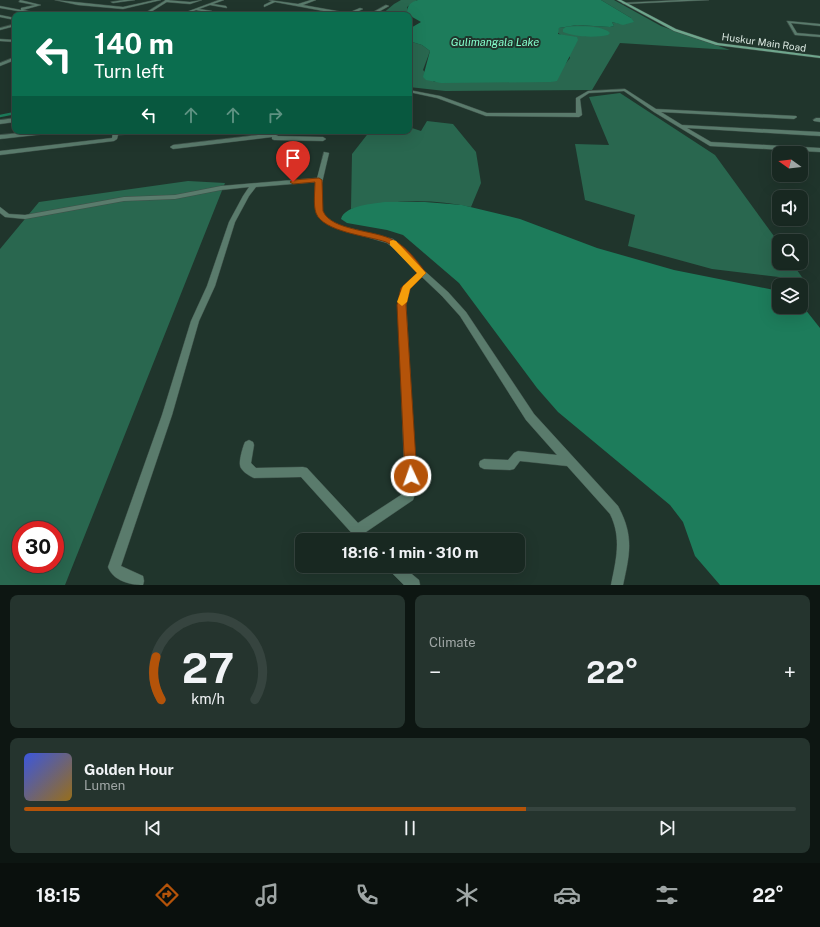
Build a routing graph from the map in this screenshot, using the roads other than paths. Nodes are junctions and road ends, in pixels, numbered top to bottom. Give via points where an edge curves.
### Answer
1 (20, 0) edge
2 (57, 0) edge
3 (124, 0) edge
4 (133, 0) edge
5 (159, 0) edge
6 (200, 0) edge
7 (222, 0) edge
8 (273, 0) edge
9 (286, 0) edge
10 (619, 0) edge
11 (707, 0) edge
12 (108, 1) dead end
13 (167, 1) edge
14 (314, 1) edge
15 (118, 2) junction
16 (280, 2) junction
17 (624, 3) junction
18 (210, 5) junction
19 (265, 6) dead end
20 (298, 6) junction
21 (388, 6) dead end
22 (0, 7) edge
23 (226, 7) dead end
24 (361, 9) dead end
25 (18, 10) junction
26 (196, 10) junction
27 (30, 12) edge
28 (149, 12) edge
29 (190, 12) edge
30 (211, 12) dead end
31 (331, 12) edge
32 (354, 12) edge
33 (376, 12) edge
34 (0, 16) edge
35 (12, 19) edge
36 (820, 25) edge
37 (12, 26) edge
38 (1, 28) edge
39 (12, 29) dead end
40 (820, 36) edge
41 (0, 40) edge
42 (12, 41) edge
43 (820, 57) edge
44 (12, 59) edge
45 (0, 65) edge
46 (412, 92) edge
47 (655, 110) junction
48 (794, 117) dead end
49 (12, 120) edge
50 (0, 122) edge
51 (681, 126) junction
52 (27, 134) edge
53 (116, 134) edge
54 (820, 134) edge
55 (275, 136) edge
56 (0, 137) edge
57 (323, 140) dead end
58 (173, 147) dead end
59 (820, 150) edge
60 (0, 153) edge
61 (326, 153) dead end
62 (319, 180) junction
63 (254, 185) junction
64 (0, 209) edge
65 (422, 273) junction
66 (249, 445) dead end
67 (570, 461) junction
68 (484, 464) dead end
69 (357, 531) joint
70 (401, 573) edge
71 (137, 585) edge
72 (414, 585) edge
73 (617, 585) edge

1 - 25 street via 39,5
2 - 5 street via 123,8
3 - 15 street
4 - 15 street
6 - 13 street via 190,3
7 - 18 street
8 - 16 street
8 - 19 street
9 - 16 street
10 - 17 main road, Huskur Main Road
11 - 17 street
12 - 15 street
13 - 28 street
14 - 20 street
16 - 20 street
17 - 43 main road, Huskur Main Road via 675,30 716,44
18 - 23 street
18 - 26 street
20 - 31 street
21 - 33 street
22 - 25 street
24 - 32 street
25 - 27 street
26 - 29 street
26 - 30 street
34 - 35 street
36 - 40 street via 788,22 796,34
37 - 38 street
38 - 39 street
41 - 42 street
44 - 45 street
46 - 47 street via 438,97 486,114 579,115 578,98 588,92 625,90
47 - 48 street
47 - 51 street
49 - 50 street
51 - 54 street
51 - 59 street via 710,144
52 - 56 street
53 - 60 street via 114,139
55 - 57 street
55 - 58 street
61 - 62 street
62 - 63 street
62 - 65 street via 319,211 322,217 335,226 390,241
63 - 64 street via 175,197 124,199 25,217 7,216
63 - 71 street via 232,222 211,286 195,321 167,415 114,567 138,581
65 - 67 street via 460,310 530,417
65 - 69 street via 406,288 402,305 411,488 409,496
66 - 69 street via 245,466 254,473 303,472
67 - 68 street via 518,456 510,465
67 - 73 street via 614,510 620,521 624,536 624,552
70 - 72 street

